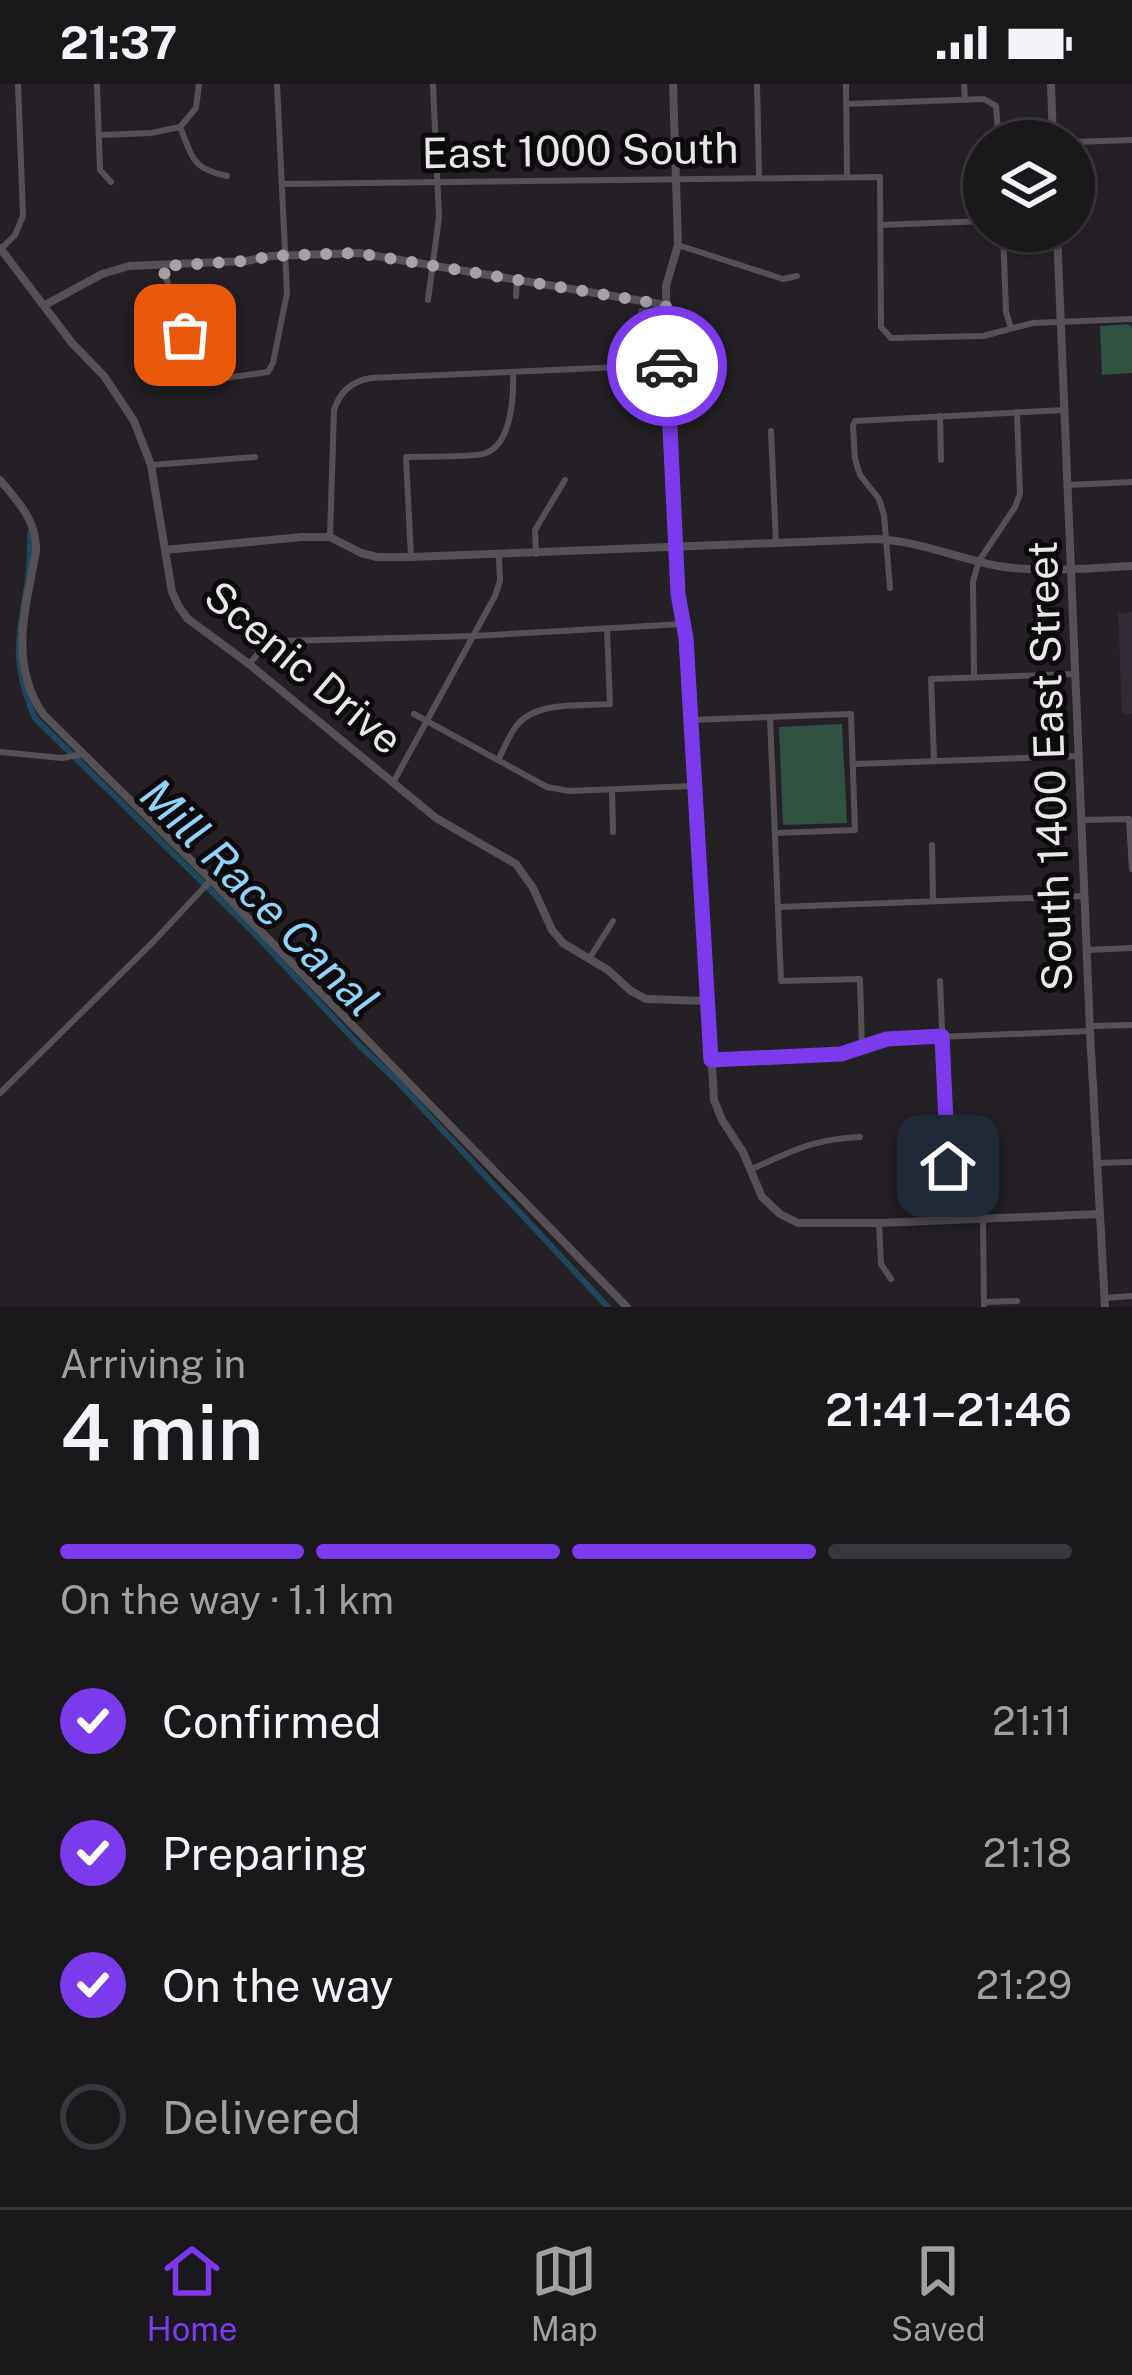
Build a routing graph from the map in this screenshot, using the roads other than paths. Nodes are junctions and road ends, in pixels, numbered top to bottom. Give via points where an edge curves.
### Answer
1 (18, 84) edge
2 (97, 84) edge
3 (200, 84) edge
4 (277, 84) edge
5 (433, 84) edge
6 (673, 84) edge
7 (757, 84) edge
8 (846, 84) edge
9 (964, 84) edge
10 (1051, 84) edge
11 (965, 100) junction
12 (846, 104) junction
13 (998, 120) edge
14 (1052, 120) edge
15 (180, 127) junction
16 (99, 135) junction
17 (1132, 140) edge
18 (1095, 141) edge
19 (227, 176) dead end
20 (759, 178) junction
21 (847, 178) junction
22 (677, 179) junction
23 (111, 182) dead end
24 (437, 182) junction
25 (282, 184) junction
26 (963, 222) edge
27 (880, 225) junction
28 (678, 245) junction
29 (0, 249) edge
30 (1004, 252) edge
31 (1058, 252) edge
32 (286, 255) junction
33 (162, 266) junction
34 (434, 266) junction
35 (796, 276) dead end
36 (517, 280) junction
37 (516, 296) dead end
38 (428, 300) dead end
39 (45, 305) junction
40 (666, 305) junction
41 (1132, 320) edge
42 (1061, 322) junction
43 (1011, 328) junction
44 (667, 365) junction
45 (513, 372) junction
46 (1064, 410) junction
47 (1017, 412) junction
48 (940, 416) junction
49 (771, 431) dead end
50 (254, 457) dead end
51 (941, 460) dead end
52 (151, 465) junction
53 (0, 479) edge
54 (565, 480) dead end
55 (1132, 482) edge
56 (1067, 485) junction
57 (330, 537) junction
58 (888, 540) junction
59 (776, 544) junction
60 (676, 546) junction
61 (165, 550) junction
62 (536, 554) junction
63 (499, 556) junction
64 (411, 557) junction
65 (979, 561) junction
66 (1132, 566) edge
67 (1071, 569) junction
68 (890, 588) dead end
69 (683, 624) junction
70 (607, 628) junction
71 (474, 636) junction
72 (249, 664) junction
73 (1075, 674) junction
74 (974, 677) junction
75 (522, 706) dead end
76 (414, 715) dead end
77 (529, 715) junction
78 (770, 717) junction
79 (690, 720) junction
80 (428, 722) junction
81 (0, 752) edge
82 (78, 756) junction
83 (1078, 756) junction
84 (498, 760) junction
85 (934, 761) junction
86 (853, 764) junction
87 (394, 781) junction
88 (693, 786) junction
89 (612, 790) junction
90 (1081, 820) junction
91 (613, 832) dead end
92 (775, 833) junction
93 (932, 844) dead end
94 (1132, 868) edge
95 (208, 884) junction
96 (1084, 896) junction
97 (934, 901) junction
98 (778, 907) junction
99 (613, 921) dead end
100 (1132, 949) edge
101 (1087, 950) junction
102 (589, 958) junction
103 (940, 981) dead end
104 (706, 1001) junction
105 (1132, 1025) edge
106 (1090, 1029) junction
107 (942, 1036) junction
108 (862, 1049) junction
109 (711, 1060) junction
110 (0, 1093) edge
111 (860, 1137) dead end
112 (1132, 1162) edge
113 (1097, 1163) junction
114 (750, 1170) junction
115 (1100, 1214) junction
116 (982, 1218) junction
117 (950, 1219) junction
118 (879, 1223) junction
119 (891, 1279) dead end
120 (1132, 1296) edge
121 (1016, 1301) dead end
122 (1104, 1302) edge
123 (985, 1304) edge
124 (627, 1307) edge

1 - 29 street via 23,216
2 - 16 street
3 - 15 street via 196,107
4 - 25 street
5 - 24 street
6 - 22 street
7 - 20 street
8 - 12 street
9 - 11 street
10 - 14 street
11 - 12 street
11 - 13 street via 993,103
12 - 21 street
15 - 16 street
15 - 19 street via 205,171
16 - 23 street via 100,170
17 - 18 street
20 - 21 street, East 1000 South
20 - 22 street, East 1000 South
21 - 27 street, East 1000 South via 880,177
22 - 24 street, East 1000 South
22 - 28 street
24 - 25 street, East 1000 South
24 - 34 street
25 - 32 street
26 - 27 street
27 - 43 street via 886,335 983,336
28 - 35 street via 783,279
28 - 40 street
29 - 39 street, Scenic Drive
30 - 43 street
31 - 42 street, South 1400 East Street
32 - 33 street
32 - 33 street via 287,298 273,364 263,375 211,380 200,374
32 - 34 street via 358,253
33 - 39 street via 114,270
34 - 36 street
34 - 38 street
36 - 37 street
36 - 40 street
39 - 52 street, Scenic Drive via 134,421
40 - 44 street
41 - 42 street
42 - 43 street
42 - 46 street, South 1400 East Street
44 - 45 street
44 - 60 street
45 - 57 street via 371,378 342,393 333,417
45 - 64 street via 514,407 485,454 406,457
46 - 47 street
46 - 56 street, South 1400 East Street
47 - 48 street
47 - 65 street via 1020,494
48 - 51 street
48 - 58 street via 855,421 854,459 879,500
49 - 59 street
50 - 52 street
52 - 61 street, Scenic Drive
53 - 82 street via 36,536 21,637 25,677
54 - 62 street via 535,530
55 - 56 street
56 - 67 street, South 1400 East Street
57 - 61 street
57 - 64 street via 376,557
58 - 59 street
58 - 65 street
58 - 68 street
59 - 60 street
60 - 62 street
60 - 69 street
61 - 72 street, Scenic Drive via 178,608
62 - 63 street
63 - 64 street
63 - 71 street via 500,581
65 - 67 street
65 - 74 street
66 - 67 street
67 - 73 street, South 1400 East Street
69 - 70 street
69 - 79 street
70 - 71 street
70 - 77 street via 610,704
71 - 72 street via 282,641
71 - 80 street
72 - 87 street, Scenic Drive
73 - 74 street
73 - 83 street, South 1400 East Street
74 - 85 street via 931,679
75 - 77 street
76 - 80 street
77 - 84 street
78 - 79 street
78 - 86 street via 851,714
78 - 92 street
79 - 88 street
80 - 84 street
80 - 87 street
81 - 82 street
82 - 95 street
83 - 85 street
83 - 90 street, South 1400 East Street
84 - 89 street via 547,787
85 - 86 street
86 - 92 street via 855,830
87 - 102 street, Scenic Drive via 449,827 516,864 563,943
88 - 89 street
88 - 104 street
89 - 91 street
90 - 94 street via 1129,819
90 - 96 street, South 1400 East Street
92 - 98 street
93 - 97 street
95 - 110 street
95 - 124 street
96 - 97 street
96 - 101 street, South 1400 East Street
97 - 98 street
98 - 108 street via 781,981 860,979
99 - 102 street
100 - 101 street
101 - 106 street, South 1400 East Street
102 - 104 street, Scenic Drive via 646,999
103 - 107 street
104 - 109 street
105 - 106 street
106 - 107 street
106 - 113 street, South 1400 East Street
107 - 108 street
107 - 117 street
108 - 109 street
109 - 114 street via 714,1100
111 - 114 street via 811,1142
112 - 113 street
113 - 115 street, South 1400 East Street
114 - 118 street via 762,1197 798,1223
115 - 116 street
115 - 122 street, South 1400 East Street
116 - 117 street
116 - 123 street
117 - 118 street
118 - 119 street via 881,1264
120 - 122 street
121 - 123 street

